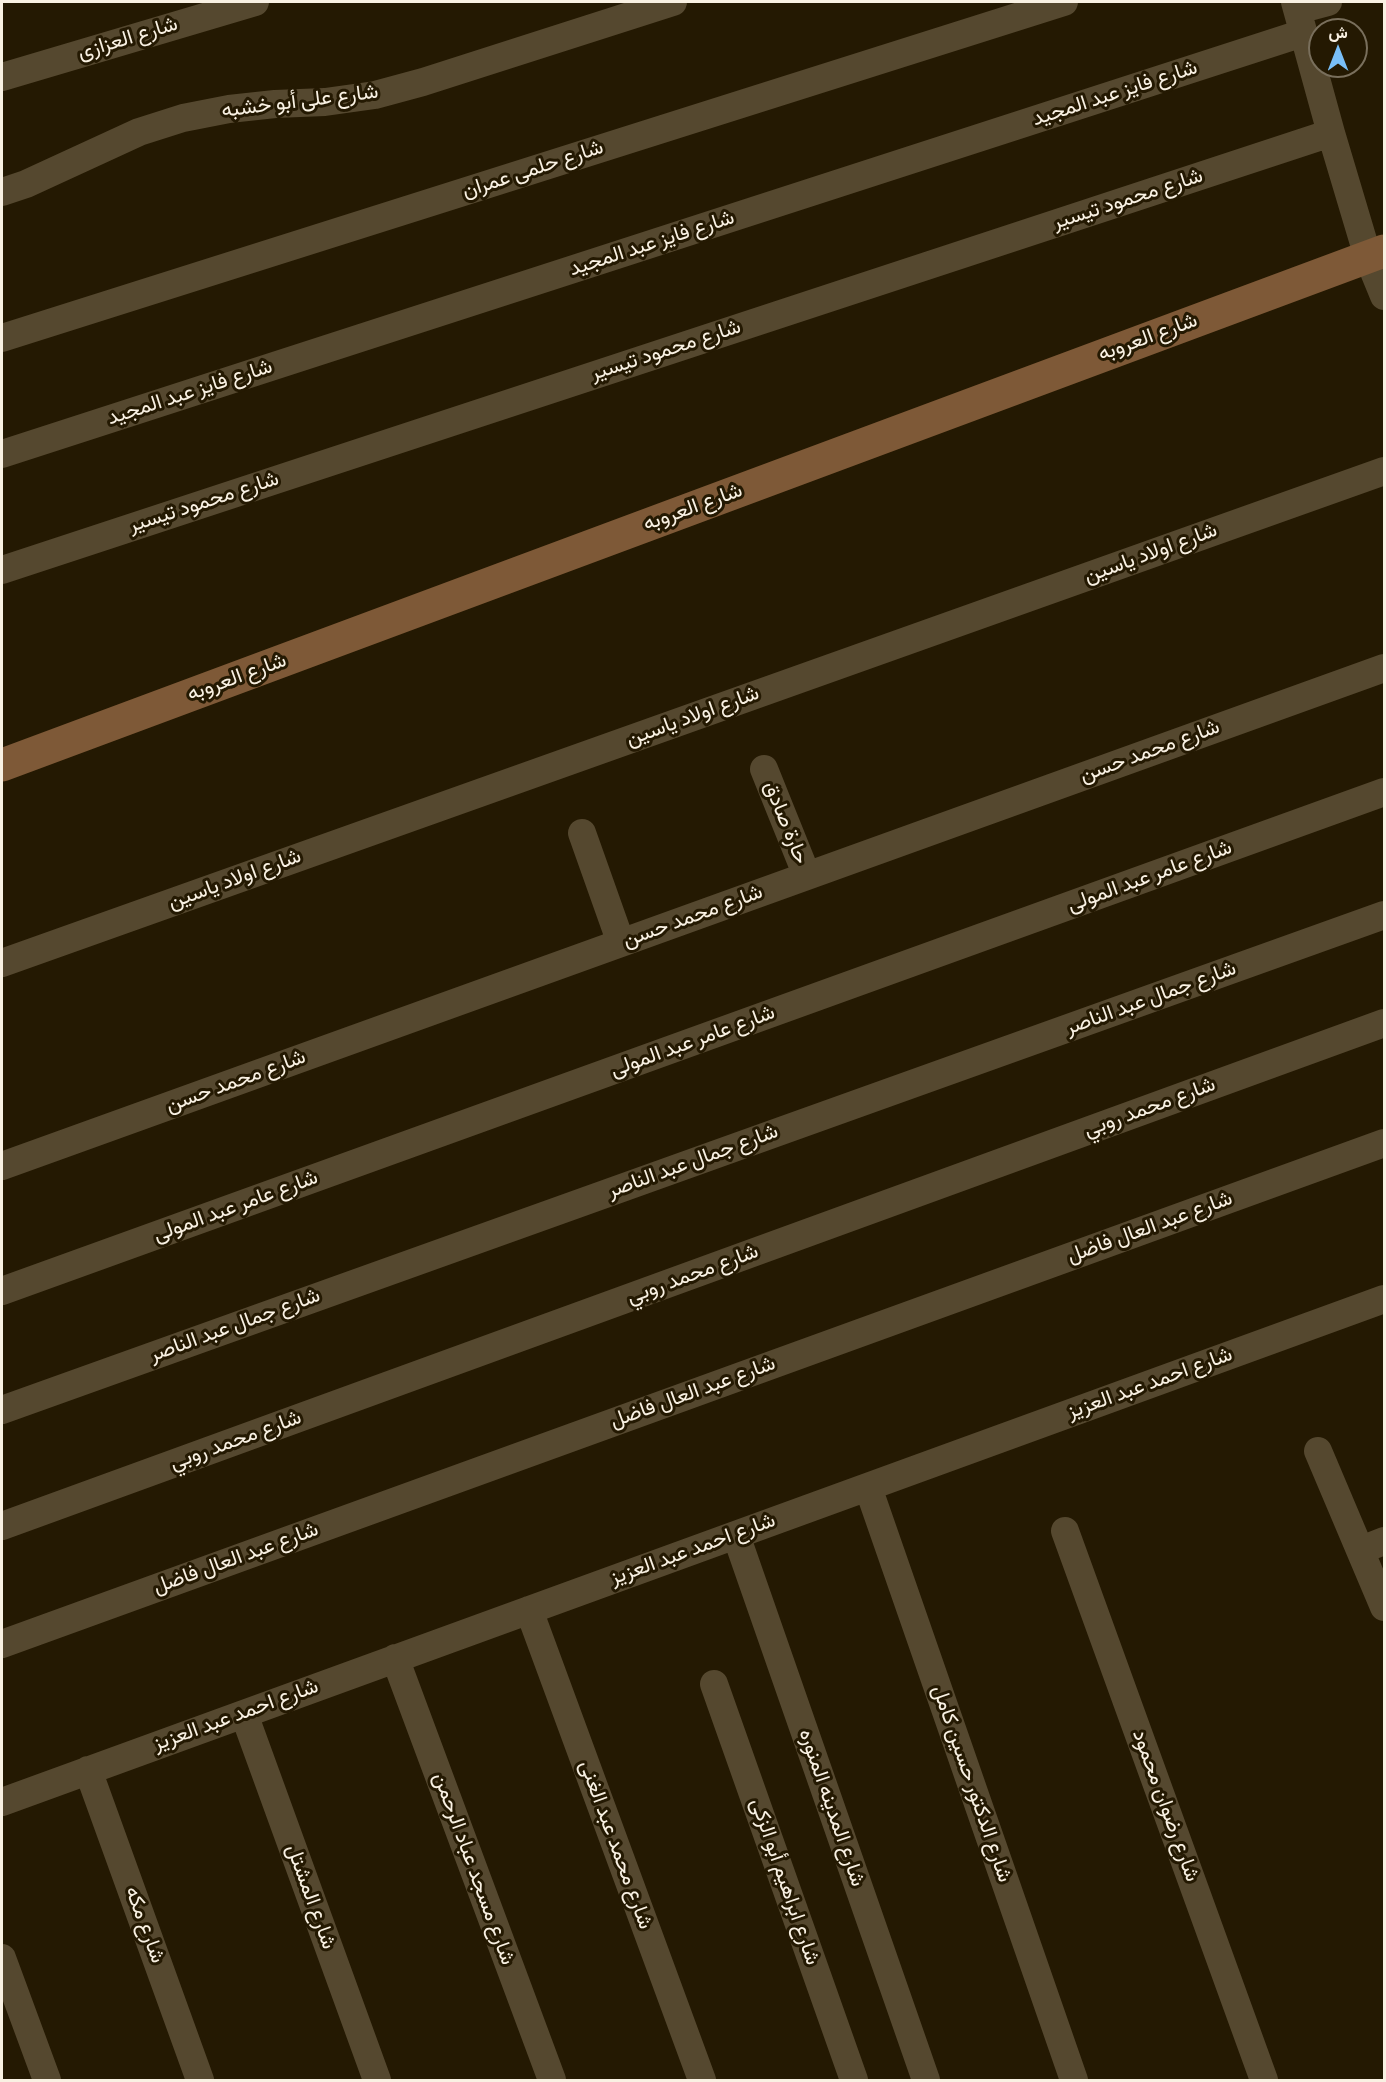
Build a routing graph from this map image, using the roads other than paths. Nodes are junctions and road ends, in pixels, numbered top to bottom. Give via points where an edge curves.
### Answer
1 (255, 2) edge
2 (673, 2) edge
3 (1064, 2) edge
4 (1328, 2) edge
5 (1299, 15) edge
6 (2, 77) edge
7 (1331, 133) junction
8 (2, 192) edge
9 (1376, 254) edge
10 (1384, 296) edge
11 (2, 338) edge
12 (2, 454) edge
13 (1384, 471) edge
14 (2, 570) edge
15 (1384, 668) edge
16 (2, 765) edge
17 (764, 769) dead end
18 (1384, 792) edge
19 (582, 833) dead end
20 (807, 876) junction
21 (1384, 915) edge
22 (621, 943) junction
23 (2, 963) edge
24 (1384, 1023) edge
25 (1384, 1143) edge
26 (2, 1166) edge
27 (2, 1291) edge
28 (1384, 1299) edge
29 (2, 1410) edge
30 (1318, 1450) dead end
31 (868, 1487) junction
32 (2, 1526) edge
33 (1065, 1532) dead end
34 (736, 1535) junction
35 (1373, 1546) edge
36 (1384, 1607) edge
37 (529, 1610) junction
38 (2, 1644) edge
39 (395, 1658) junction
40 (714, 1684) dead end
41 (243, 1714) junction
42 (88, 1770) junction
43 (2, 1802) edge
44 (2, 1959) edge
45 (47, 2080) edge
46 (200, 2080) edge
47 (377, 2080) edge
48 (552, 2080) edge
49 (702, 2080) edge
50 (854, 2080) edge
51 (926, 2080) edge
52 (1074, 2080) edge
53 (1264, 2080) edge

1 - 6 street, شارع العزازى
2 - 8 street, شارع على أبو خشبه via 375,95 229,109 183,118 139,132
3 - 11 street, شارع حلمى عمران
4 - 5 street, شارع فايز عبد المجيد
5 - 7 street
5 - 12 street, شارع فايز عبد المجيد
7 - 9 street
7 - 14 street, شارع محمود تيسير
9 - 10 street
9 - 16 street, شارع العروبه
13 - 23 street, شارع اولاد ياسين
15 - 20 street, شارع محمد حسن
17 - 20 street, حارة صادق
18 - 27 street, شارع عامر عبد المولى
19 - 22 street
20 - 22 street, شارع محمد حسن
21 - 29 street, شارع جمال عبد الناصر
22 - 26 street, شارع محمد حسن
24 - 32 street, شارع محمد روبي
25 - 38 street, شارع عبد العال فاضل
28 - 31 street, شارع احمد عبد العزيز
30 - 35 street
31 - 34 street, شارع احمد عبد العزيز
31 - 52 street, شارع الدكتور حسين كامل
33 - 53 street, شارع رضوان محمود
34 - 37 street, شارع احمد عبد العزيز
34 - 51 street, شارع المدينه المنوره
35 - 36 street
37 - 39 street, شارع احمد عبد العزيز
37 - 49 street, شارع محمد عبد الغنى
39 - 41 street, شارع احمد عبد العزيز
39 - 48 street, شارع مسجد عباد الرحمن
40 - 50 street, شارع ابراهيم أبو الزكى
41 - 42 street, شارع احمد عبد العزيز
41 - 47 street, شارع المشتل
42 - 43 street, شارع احمد عبد العزيز
42 - 46 street, شارع مكه
44 - 45 street

